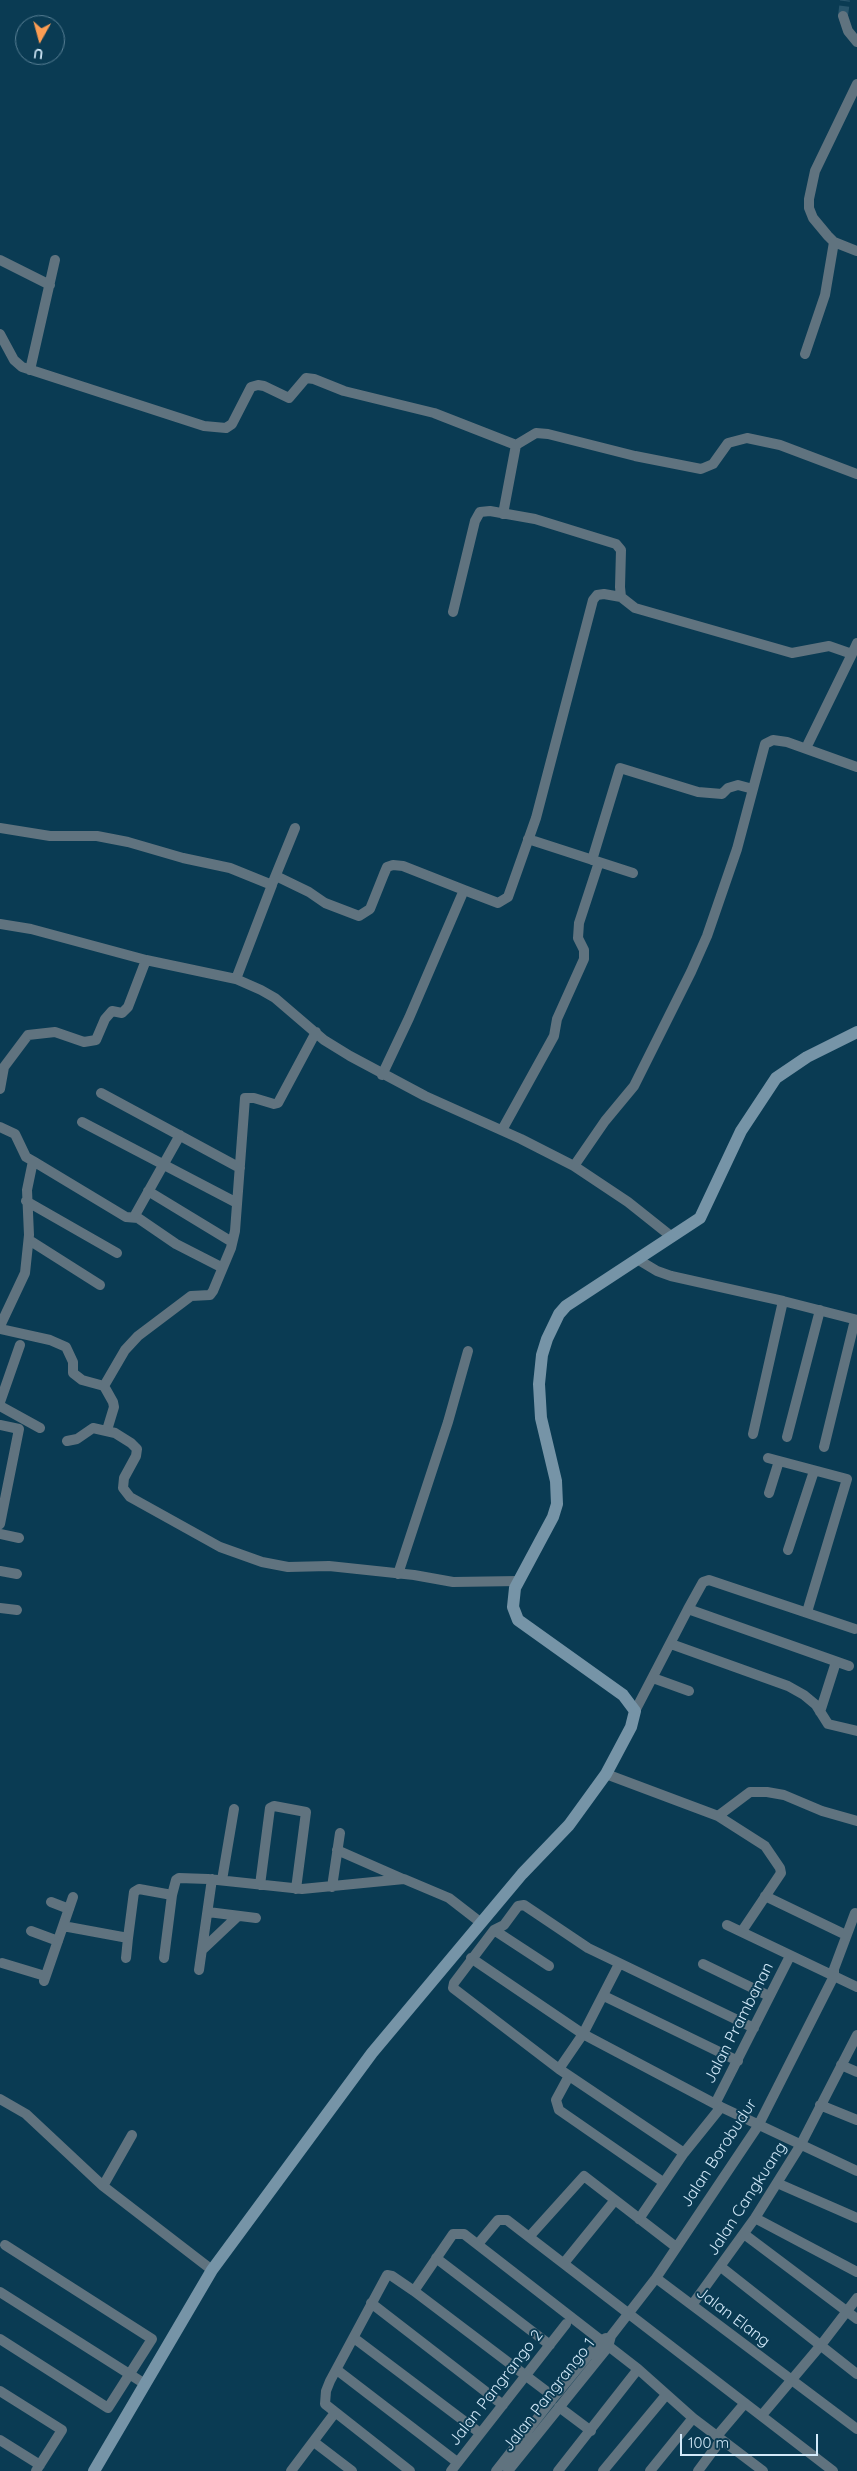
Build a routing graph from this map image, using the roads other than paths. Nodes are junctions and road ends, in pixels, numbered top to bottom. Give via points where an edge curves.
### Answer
1 (843, 16) tunnel mouth
2 (857, 42) edge
3 (857, 84) edge
4 (834, 242) junction
5 (857, 251) edge
6 (0, 260) edge
7 (55, 260) dead end
8 (50, 285) junction
9 (0, 334) edge
10 (805, 354) dead end
11 (30, 370) junction
12 (516, 445) junction
13 (857, 474) edge
14 (503, 514) junction
15 (621, 597) junction
16 (453, 612) dead end
17 (857, 642) edge
18 (852, 654) junction
19 (806, 748) junction
20 (857, 767) edge
21 (753, 789) junction
22 (0, 828) edge
23 (295, 828) dead end
24 (528, 839) junction
25 (595, 861) junction
26 (633, 873) dead end
27 (274, 880) junction
28 (464, 890) junction
29 (0, 924) edge
30 (146, 960) junction
31 (236, 979) junction
32 (316, 1032) junction
33 (857, 1032) edge
34 (382, 1075) junction
35 (0, 1089) edge
36 (101, 1094) dead end
37 (82, 1122) dead end
38 (0, 1127) edge
39 (502, 1130) junction
40 (180, 1135) junction
41 (33, 1161) junction
42 (163, 1164) junction
43 (574, 1166) junction
44 (240, 1168) junction
45 (148, 1191) junction
46 (26, 1201) junction
47 (237, 1203) junction
48 (134, 1216) junction
49 (672, 1237) junction
50 (29, 1240) junction
51 (232, 1242) junction
52 (117, 1253) dead end
53 (637, 1259) junction
54 (221, 1268) junction
55 (100, 1285) dead end
56 (783, 1301) junction
57 (820, 1310) junction
58 (856, 1320) edge
59 (0, 1328) edge
60 (20, 1345) dead end
61 (468, 1351) dead end
62 (104, 1386) junction
63 (0, 1402) edge
64 (0, 1406) edge
65 (22, 1419) junction
66 (0, 1425) edge
67 (40, 1428) dead end
68 (19, 1430) junction
69 (107, 1430) junction
70 (753, 1434) dead end
71 (787, 1437) dead end
72 (67, 1441) dead end
73 (824, 1447) dead end
74 (768, 1458) dead end
75 (779, 1461) junction
76 (814, 1471) junction
77 (769, 1493) dead end
78 (0, 1524) edge
79 (0, 1534) edge
80 (20, 1538) dead end
81 (788, 1550) dead end
82 (0, 1571) edge
83 (17, 1574) dead end
84 (398, 1574) junction
85 (519, 1581) junction
86 (0, 1608) edge
87 (688, 1609) junction
88 (17, 1610) dead end
89 (807, 1612) junction
90 (855, 1629) dead end
91 (671, 1644) junction
92 (836, 1662) junction
93 (849, 1666) dead end
94 (653, 1678) junction
95 (689, 1691) dead end
96 (635, 1711) junction
97 (820, 1712) junction
98 (857, 1730) edge
99 (606, 1774) junction
100 (234, 1809) dead end
101 (718, 1816) junction
102 (857, 1821) edge
103 (340, 1833) dead end
104 (337, 1850) junction
105 (404, 1879) junction
106 (217, 1880) junction
107 (260, 1885) junction
108 (332, 1888) junction
109 (296, 1889) junction
110 (172, 1895) junction
111 (765, 1896) junction
112 (73, 1897) dead end
113 (51, 1902) dead end
114 (69, 1909) junction
115 (208, 1912) junction
116 (855, 1914) dead end
117 (238, 1916) junction
118 (256, 1918) dead end
119 (480, 1922) junction
120 (727, 1925) dead end
121 (63, 1926) junction
122 (494, 1930) junction
123 (31, 1931) dead end
124 (742, 1931) junction
125 (846, 1935) junction
126 (128, 1938) junction
127 (58, 1941) junction
128 (202, 1950) junction
129 (790, 1956) junction
130 (126, 1958) dead end
131 (164, 1958) dead end
132 (471, 1958) junction
133 (2, 1963) dead end
134 (619, 1964) junction
135 (703, 1964) dead end
136 (548, 1966) dead end
137 (199, 1970) dead end
138 (834, 1976) junction
139 (857, 1987) edge
140 (604, 1996) junction
141 (769, 1996) junction
142 (754, 2028) junction
143 (583, 2034) junction
144 (857, 2034) edge
145 (738, 2061) junction
146 (841, 2065) junction
147 (559, 2069) junction
148 (857, 2072) edge
149 (569, 2076) junction
150 (0, 2099) edge
151 (820, 2105) junction
152 (718, 2106) junction
153 (857, 2120) edge
154 (758, 2126) junction
155 (132, 2135) dead end
156 (800, 2146) junction
157 (684, 2153) junction
158 (857, 2171) edge
159 (664, 2182) junction
160 (777, 2183) junction
161 (103, 2186) junction
162 (615, 2200) junction
163 (755, 2218) junction
164 (857, 2218) edge
165 (639, 2219) junction
166 (744, 2234) junction
167 (529, 2237) junction
168 (478, 2244) junction
169 (5, 2246) dead end
170 (676, 2247) junction
171 (436, 2258) junction
172 (564, 2263) junction
173 (721, 2267) junction
174 (212, 2270) junction
175 (857, 2272) edge
176 (656, 2278) junction
177 (414, 2291) junction
178 (0, 2292) edge
179 (857, 2298) edge
180 (371, 2303) junction
181 (692, 2305) junction
182 (846, 2311) junction
183 (629, 2313) junction
184 (857, 2319) edge
185 (566, 2324) dead end
186 (611, 2336) joint
187 (354, 2338) junction
188 (0, 2339) edge
189 (604, 2344) junction
190 (550, 2345) junction
191 (821, 2345) junction
192 (638, 2369) junction
193 (337, 2370) junction
194 (130, 2374) junction
195 (857, 2374) edge
196 (526, 2375) junction
197 (792, 2380) junction
198 (145, 2384) junction
199 (0, 2391) edge
200 (666, 2394) junction
201 (554, 2397) junction
202 (745, 2403) junction
203 (503, 2405) junction
204 (559, 2407) junction
205 (334, 2414) junction
206 (762, 2415) junction
207 (693, 2418) junction
208 (857, 2429) edge
209 (591, 2431) junction
210 (480, 2433) junction
211 (719, 2438) junction
212 (0, 2440) edge
213 (314, 2442) junction
214 (458, 2462) junction
215 (38, 2468) edge
216 (701, 2470) edge
217 (94, 2471) edge
218 (291, 2471) edge
219 (352, 2471) edge
220 (410, 2471) edge
221 (450, 2471) edge
222 (496, 2471) edge
223 (508, 2471) edge
224 (558, 2471) edge
225 (603, 2471) edge
226 (650, 2471) edge
227 (763, 2471) edge
228 (833, 2471) edge

1 - 2 street via 848,31
3 - 4 street via 815,171 809,199 813,218
4 - 5 street
4 - 10 street via 825,295
6 - 8 street
7 - 8 street
8 - 11 street
9 - 11 street via 14,360 22,368
11 - 12 street via 204,426 220,428 232,424 251,387 264,386 289,398 306,378 314,378 344,391 434,413
12 - 13 street via 536,433 548,434 701,469 713,464 728,443 747,438 780,445
12 - 14 street
14 - 15 street via 535,519 616,544 622,550
14 - 16 street via 485,512 477,515
15 - 18 street via 635,608 765,647 792,653 830,646
15 - 24 street via 604,594 593,600
17 - 18 street
18 - 19 street
19 - 20 street
19 - 21 street via 773,740 764,744
21 - 25 street via 738,785 722,794 698,792 620,768
21 - 43 street via 737,849 691,972 634,1086
22 - 27 street via 50,836 97,836
23 - 27 street
24 - 25 street
24 - 28 street via 510,893 502,902
25 - 26 street
25 - 39 street via 579,923 578,938 584,959 557,1019 554,1036
27 - 28 street via 304,889 325,903 359,916 370,909 384,874 393,865
27 - 31 street
28 - 34 street
29 - 30 street via 31,929
30 - 31 street
30 - 35 street via 128,1007 122,1013 112,1011 96,1040 84,1042 55,1032 28,1036 4,1068
31 - 32 street via 275,998
32 - 34 street
32 - 44 street via 278,1102 269,1104 245,1098
33 - 49 street via 807,1057 776,1078 741,1131 700,1218
34 - 39 street
36 - 40 street
37 - 42 street
38 - 41 street via 15,1134 26,1157
39 - 43 street
40 - 42 street
40 - 44 street
41 - 46 street
41 - 48 street via 126,1217
42 - 45 street
42 - 47 street
43 - 49 street via 628,1202
44 - 47 street
45 - 48 street
45 - 51 street
46 - 50 street
46 - 52 street
47 - 51 street
48 - 54 street
49 - 53 street
50 - 55 street
50 - 59 street via 25,1273
51 - 54 street
53 - 56 street via 671,1276
53 - 85 street via 566,1306 546,1340 539,1384 541,1418 556,1482 557,1504
54 - 62 street via 212,1294 191,1296 138,1336
56 - 57 street
56 - 70 street
57 - 58 street
57 - 71 street
58 - 73 street
59 - 62 street via 62,1345 69,1352 76,1377
60 - 63 street
61 - 84 street
62 - 69 street via 114,1407
64 - 65 street
65 - 67 street
65 - 68 street
66 - 68 street
68 - 78 street
69 - 72 street via 89,1429 77,1439
69 - 84 street via 137,1449 124,1478 123,1488 130,1497 220,1547 262,1562 288,1567 329,1566
74 - 75 street
75 - 76 street
75 - 77 street
76 - 81 street
76 - 89 street via 847,1480
79 - 80 street
82 - 83 street
84 - 85 street via 453,1582
85 - 96 street via 512,1601 518,1620 602,1678 623,1695
86 - 88 street
87 - 89 street via 704,1582 714,1580
87 - 91 street
87 - 92 street
89 - 90 street
91 - 94 street
91 - 97 street via 788,1686 804,1695
92 - 93 street
92 - 97 street
94 - 95 street
94 - 96 street
96 - 99 street via 623,1746
97 - 98 street via 828,1724
99 - 101 street
99 - 119 street via 569,1825
100 - 106 street
101 - 102 street via 750,1792 767,1792
101 - 111 street via 765,1846 780,1868 781,1873
103 - 104 street
104 - 105 street
104 - 108 street
105 - 108 street
105 - 119 street via 449,1898
106 - 107 street
106 - 110 street via 179,1878
106 - 115 street
107 - 109 street
107 - 109 street via 270,1808 274,1806 306,1813
108 - 109 street
110 - 126 street via 134,1892
110 - 131 street
111 - 124 street
111 - 125 street
112 - 114 street
113 - 114 street
114 - 121 street
115 - 117 street
115 - 128 street
116 - 125 street, Jalan Borobudur
117 - 118 street
117 - 128 street
119 - 174 street via 372,2053
120 - 124 street
121 - 126 street
121 - 127 street
122 - 132 street
122 - 134 street via 504,1925 518,1906 524,1905 588,1948
122 - 136 street
123 - 127 street
124 - 129 street
125 - 138 street, Jalan Borobudur
126 - 130 street
127 - 133 street via 44,1978
128 - 137 street
129 - 138 street
129 - 141 street, Jalan Prambanan
132 - 143 street, Jalan Cangkuang
132 - 147 street via 453,1988
134 - 140 street
134 - 142 street
135 - 141 street
138 - 139 street
138 - 154 street, Jalan Borobudur
140 - 143 street
140 - 145 street
141 - 142 street, Jalan Prambanan
142 - 145 street, Jalan Prambanan
143 - 147 street
143 - 152 street, Jalan Cangkuang
144 - 146 street
145 - 152 street, Jalan Prambanan
146 - 148 street
146 - 151 street
147 - 149 street
149 - 157 street
149 - 159 street via 556,2100 559,2110
150 - 161 street via 26,2114
151 - 153 street
151 - 156 street
152 - 154 street, Jalan Cangkuang
152 - 157 street, Jalan Prambanan
154 - 156 street, Jalan Cangkuang
154 - 170 street, Jalan Borobudur
155 - 161 street
156 - 158 street
156 - 160 street, Jalan Cangkuang
157 - 159 street, Jalan Prambanan
159 - 165 street, Jalan Prambanan
160 - 163 street, Jalan Cangkuang
160 - 164 street
161 - 174 street
162 - 165 street
162 - 167 street via 582,2176
162 - 172 street
163 - 166 street, Jalan Cangkuang
163 - 175 street
165 - 170 street
166 - 173 street, Jalan Cangkuang
166 - 182 street
167 - 168 street via 503,2219 498,2220
167 - 172 street
168 - 171 street via 464,2234 453,2234
168 - 189 street
169 - 194 street via 152,2339
170 - 176 street, Jalan Borobudur
171 - 177 street
171 - 190 street
172 - 183 street
173 - 181 street, Jalan Cangkuang
173 - 191 street
174 - 198 street
176 - 181 street, Jalan Elang
176 - 183 street, Jalan Borobudur
177 - 180 street via 387,2275
177 - 196 street
178 - 194 street
179 - 182 street
180 - 187 street
180 - 203 street
181 - 197 street, Jalan Elang
182 - 184 street
182 - 191 street
183 - 186 street, Jalan Borobudur
183 - 202 street
185 - 190 street, Jalan Pangrango 2
186 - 189 street, Jalan Pangrango 1
187 - 193 street
187 - 210 street
188 - 194 street via 108,2408
189 - 192 street
189 - 201 street, Jalan Pangrango 1
189 - 204 street, Jalan Pangrango 1
190 - 196 street, Jalan Pangrango 2
191 - 195 street
191 - 197 street
192 - 200 street
192 - 209 street
193 - 205 street via 324,2401
193 - 214 street
194 - 198 street
196 - 201 street
196 - 203 street, Jalan Pangrango 2
197 - 206 street
197 - 208 street, Jalan Elang
198 - 217 street
199 - 215 street via 62,2430
200 - 207 street
200 - 225 street
201 - 222 street, Jalan Pangrango 1
202 - 206 street
202 - 211 street
203 - 210 street, Jalan Pangrango 2
204 - 209 street
204 - 223 street, Jalan Pangrango 1
205 - 213 street
205 - 220 street
206 - 228 street
207 - 211 street
207 - 226 street
209 - 224 street
210 - 214 street, Jalan Pangrango 2
211 - 216 street
211 - 227 street
212 - 215 street
213 - 218 street
213 - 219 street
214 - 221 street, Jalan Pangrango 2

